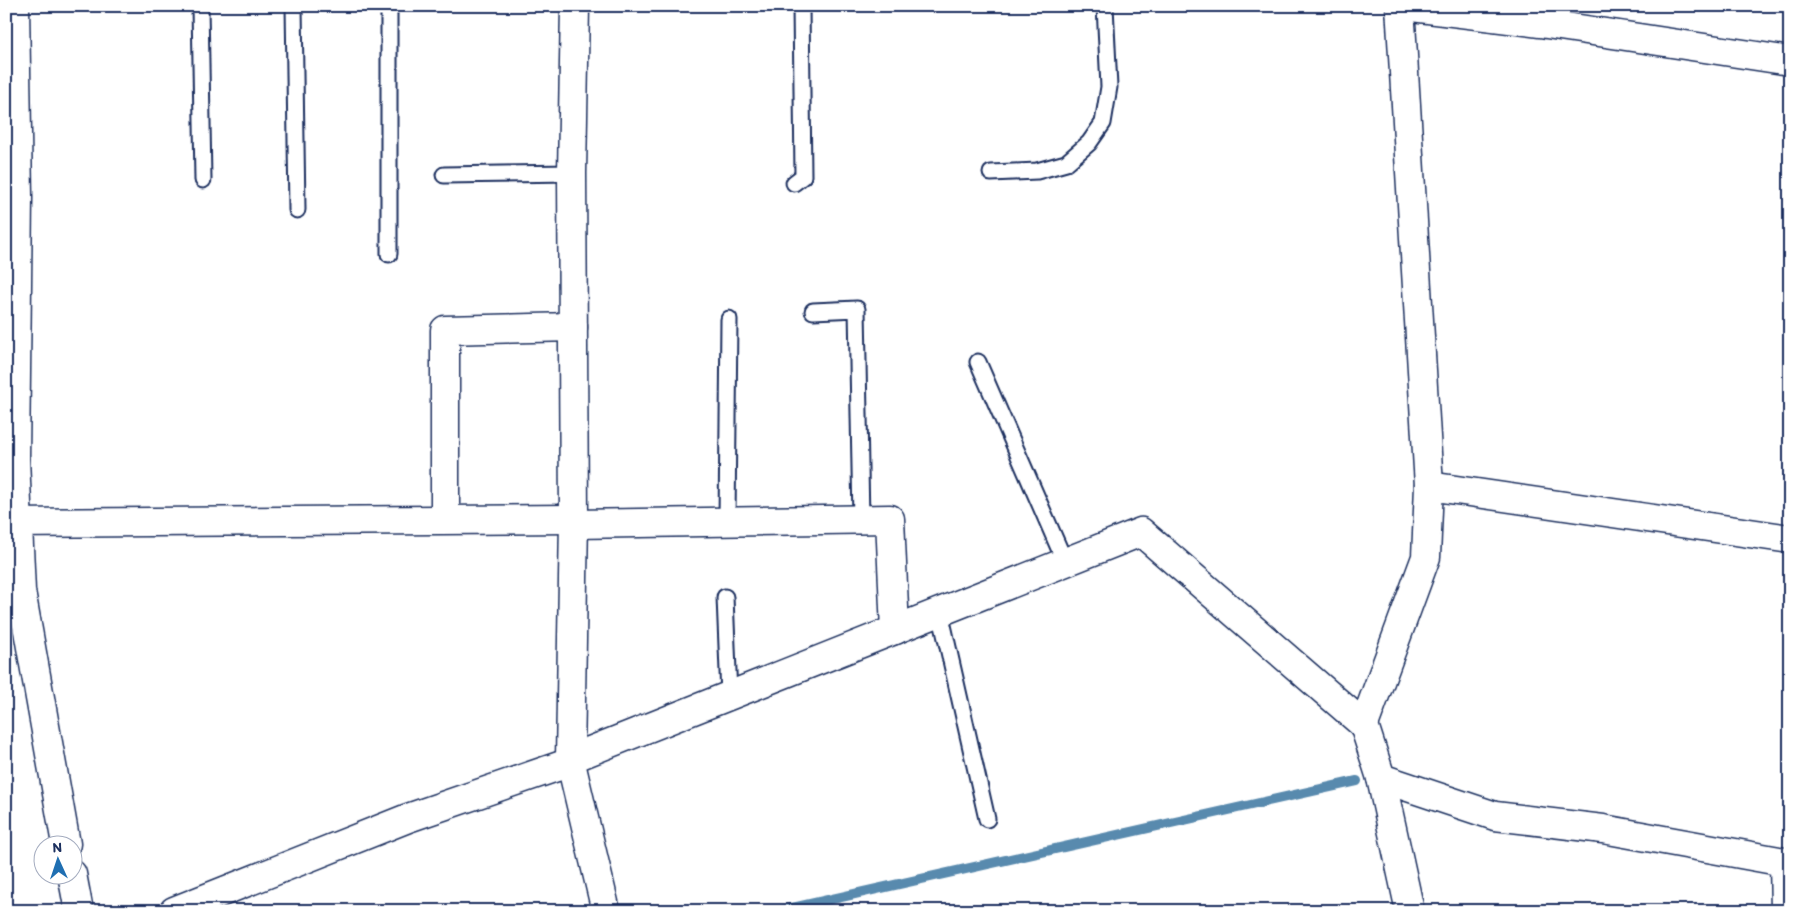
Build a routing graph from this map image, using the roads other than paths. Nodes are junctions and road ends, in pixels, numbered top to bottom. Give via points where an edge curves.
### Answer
1 (15, 6) edge
2 (200, 6) edge
3 (294, 6) edge
4 (389, 6) edge
5 (575, 6) edge
6 (801, 6) edge
7 (1105, 6) edge
8 (1402, 6) edge
9 (1790, 61) edge
10 (572, 173) junction
11 (991, 173) dead end
12 (444, 175) dead end
13 (203, 180) dead end
14 (794, 183) dead end
15 (297, 210) dead end
16 (389, 254) dead end
17 (813, 311) dead end
18 (729, 319) dead end
19 (573, 327) junction
20 (978, 362) dead end
21 (1429, 486) junction
22 (444, 519) junction
23 (862, 520) junction
24 (727, 521) junction
25 (574, 522) junction
26 (12, 523) edge
27 (1790, 539) edge
28 (1065, 562) junction
29 (725, 597) dead end
30 (940, 612) junction
31 (895, 630) junction
32 (729, 696) junction
33 (1364, 725) junction
34 (570, 760) junction
35 (1381, 778) junction
36 (987, 819) dead end
37 (64, 834) edge
38 (1787, 862) edge
39 (74, 884) edge
40 (78, 911) edge
41 (174, 911) edge
42 (606, 911) edge
43 (1410, 911) edge
44 (1785, 911) edge

1 - 26 street via 18,198 16,459
2 - 13 lane
3 - 15 lane
4 - 16 lane
5 - 10 street
6 - 14 lane via 804,176
7 - 11 lane via 1109,87 1103,123 1089,143 1066,163 1037,171
8 - 9 street via 1549,24
8 - 21 street
10 - 12 lane
10 - 19 street
17 - 23 lane via 857,309
18 - 24 lane
19 - 22 street via 445,330
19 - 25 street
20 - 28 lane
21 - 27 street
21 - 33 street via 1426,556
22 - 25 street
22 - 26 street
23 - 24 street
23 - 31 street via 890,519
24 - 25 street
25 - 34 street
26 - 37 street via 21,592
28 - 30 street
28 - 33 street via 1141,532
29 - 32 lane
30 - 31 street
30 - 36 lane
31 - 32 street
32 - 34 street
33 - 35 street
34 - 41 street via 408,818
34 - 42 street
35 - 38 street via 1495,816 1603,828
35 - 43 street
38 - 44 street
39 - 40 street

